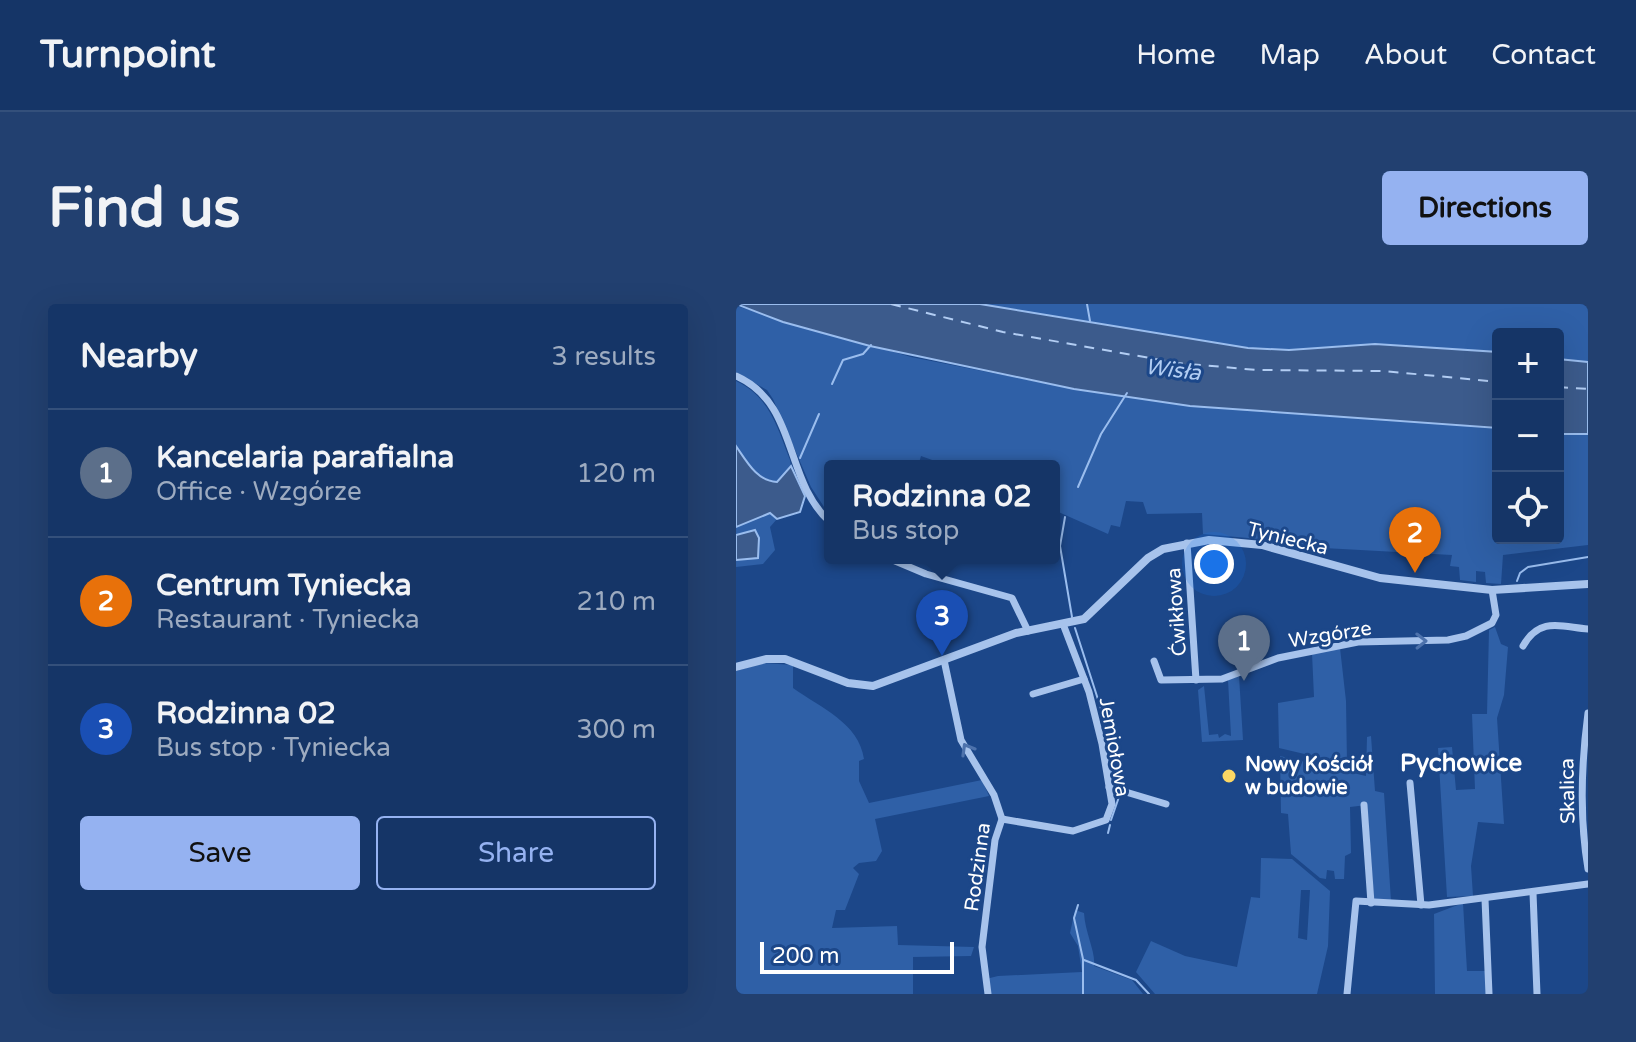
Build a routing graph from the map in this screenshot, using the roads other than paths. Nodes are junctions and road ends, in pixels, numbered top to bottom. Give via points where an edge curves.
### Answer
1 (736, 376) edge
2 (824, 514) edge
3 (1187, 543) junction
4 (903, 564) edge
5 (1588, 584) edge
6 (1492, 590) junction
7 (1063, 624) junction
8 (1588, 629) edge
9 (1028, 631) junction
10 (1523, 646) dead end
11 (944, 660) junction
12 (1154, 661) dead end
13 (736, 667) edge
14 (1084, 679) junction
15 (1196, 680) junction
16 (1033, 694) dead end
17 (1588, 713) edge
18 (1410, 783) dead end
19 (1109, 787) junction
20 (1166, 804) dead end
21 (1364, 805) dead end
22 (1002, 819) junction
23 (1588, 869) edge
24 (1588, 884) edge
25 (1533, 893) junction
26 (1485, 899) junction
27 (1371, 903) junction
28 (1421, 905) junction
29 (988, 994) edge
30 (1347, 994) edge
31 (1489, 994) edge
32 (1537, 994) edge

1 - 2 street via 763,391 772,404 809,494
3 - 6 street, Tyniecka via 1262,545 1380,578
3 - 7 street, Tyniecka via 1148,558 1093,614
3 - 15 street, Ćwikłowa
4 - 9 street via 1012,598
5 - 6 street, Tyniecka
15 -> 6 street, Wzgórze via 1358,642 1466,636 1492,623
7 - 9 street, Tyniecka
7 - 14 street, Jemiołowa
8 - 10 street via 1564,622 1539,629
9 - 11 street, Tyniecka
11 - 13 street, Tyniecka via 873,686 848,683 785,659
22 -> 11 street, Rodzinna via 961,740
12 - 15 street, Wzgórze via 1161,680
14 - 16 street
14 - 19 street, Jemiołowa
17 - 23 street, Skalica via 1581,755
18 - 28 street
19 - 20 street
19 - 22 street, Jemiołowa via 1112,804 1106,820 1073,831
21 - 27 street
22 - 29 street, Rodzinna via 982,947
24 - 25 street
25 - 26 street
25 - 32 street
26 - 28 street
26 - 31 street
27 - 28 street
27 - 30 street via 1356,901

